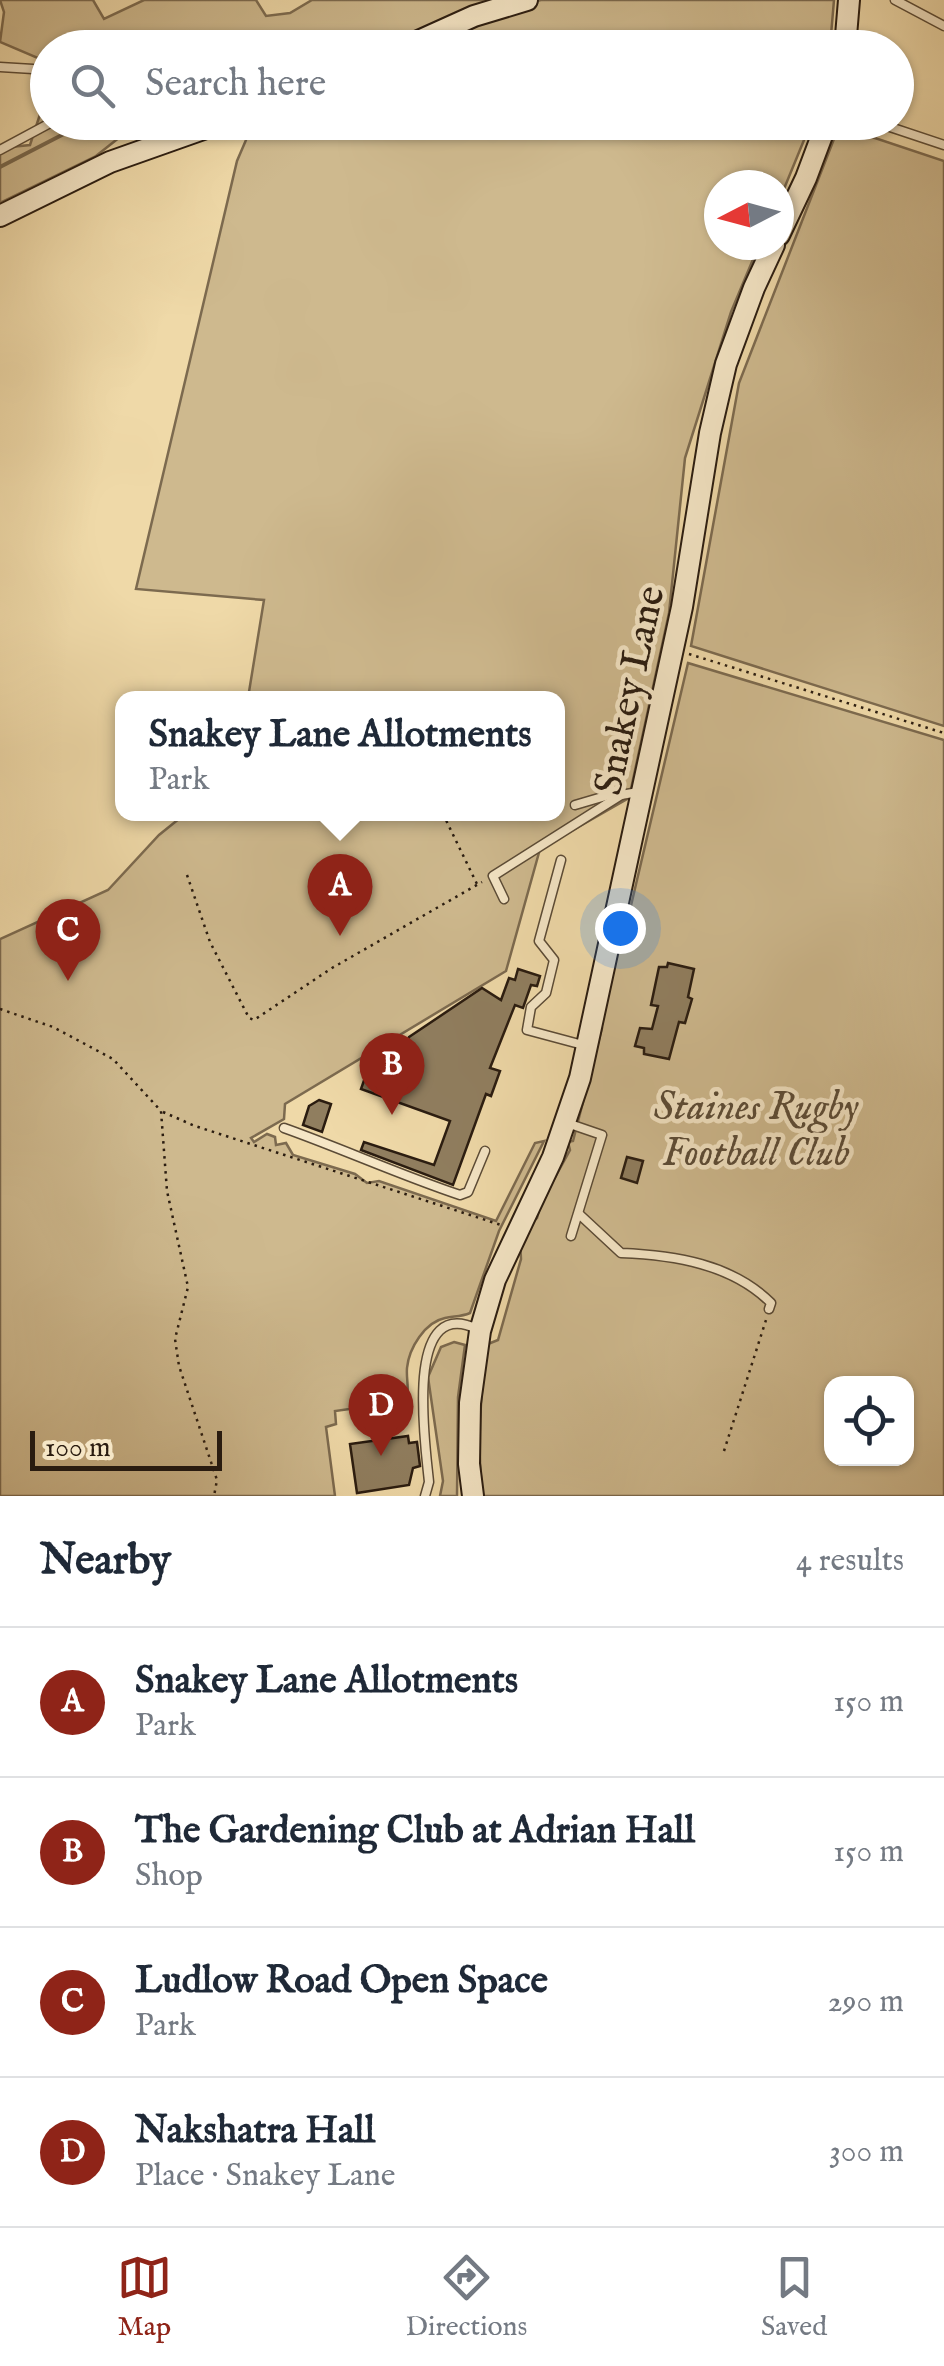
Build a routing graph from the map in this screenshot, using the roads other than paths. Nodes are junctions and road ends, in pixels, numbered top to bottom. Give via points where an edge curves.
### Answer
1 (528, 0) edge
2 (849, 0) edge
3 (895, 0) edge
4 (944, 26) edge
5 (442, 30) edge
6 (846, 30) edge
7 (0, 67) edge
8 (30, 69) edge
9 (30, 134) edge
10 (914, 135) edge
11 (172, 140) edge
12 (820, 140) edge
13 (944, 145) edge
14 (0, 150) edge
15 (794, 203) edge
16 (0, 216) edge
17 (767, 260) edge
18 (632, 794) junction
19 (575, 805) dead end
20 (561, 860) dead end
21 (504, 898) dead end
22 (587, 1046) junction
23 (567, 1124) junction
24 (284, 1128) dead end
25 (484, 1150) dead end
26 (579, 1214) junction
27 (572, 1236) dead end
28 (769, 1310) road end
29 (480, 1330) junction
30 (374, 1406) dead end
31 (377, 1421) dead end
32 (425, 1496) edge
33 (473, 1496) edge

1 - 5 street
2 - 6 street
3 - 4 lane
7 - 8 lane
9 - 14 lane
10 - 13 lane
11 - 16 street
12 - 15 street
17 - 18 street, Snakey Lane via 726,364 674,649
18 - 19 lane
18 - 21 lane via 493,876
18 - 22 street, Snakey Lane
20 - 22 lane via 539,941 554,960 527,1030
22 - 23 street, Snakey Lane
23 - 26 lane via 602,1136
23 - 29 street, Snakey Lane via 494,1280
24 - 25 lane via 460,1195 468,1192
26 - 27 lane
26 - 28 lane via 621,1253 669,1254 741,1278 771,1302
29 - 32 lane via 446,1326 431,1340 421,1396
29 - 33 street, Snakey Lane via 470,1403
30 - 31 lane

